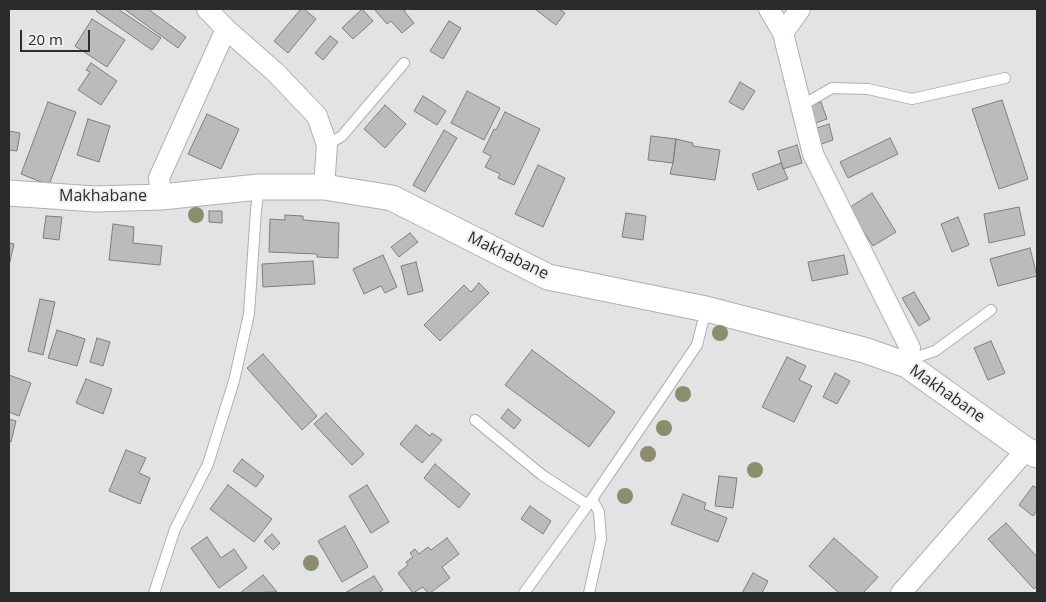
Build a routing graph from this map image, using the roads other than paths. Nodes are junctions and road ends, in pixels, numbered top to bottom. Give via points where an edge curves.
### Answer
1 (207, 9) edge
2 (769, 9) edge
3 (800, 9) edge
4 (226, 29) junction
5 (783, 33) junction
6 (404, 63) dead end
7 (1005, 78) dead end
8 (801, 106) junction
9 (327, 144) junction
10 (259, 187) junction
11 (324, 187) junction
12 (9, 194) edge
13 (161, 196) junction
14 (706, 309) junction
15 (991, 310) dead end
16 (908, 362) junction
17 (475, 420) dead end
18 (1032, 452) edge
19 (590, 502) junction
20 (154, 593) edge
21 (524, 593) edge
22 (589, 593) edge
23 (901, 593) edge

1 - 4 street
2 - 5 street
3 - 5 street
4 - 9 street via 318,116
4 - 13 street via 159,178
5 - 8 street
6 - 9 lane via 342,136
7 - 8 lane via 912,99 868,89 832,88
8 - 16 street via 813,154 910,348
9 - 11 street
10 - 11 street, Makhabane
10 - 13 street, Makhabane
10 - 20 lane via 249,314 234,382 208,464 175,529
11 - 14 street, Makhabane via 392,198 548,277
12 - 13 street, Makhabane via 95,199
14 - 16 street, Makhabane
14 - 19 lane via 697,345
15 - 16 lane via 935,352
16 - 18 street, Makhabane
17 - 19 lane via 542,475
18 - 23 street
19 - 21 lane
19 - 22 lane via 599,512 600,539

